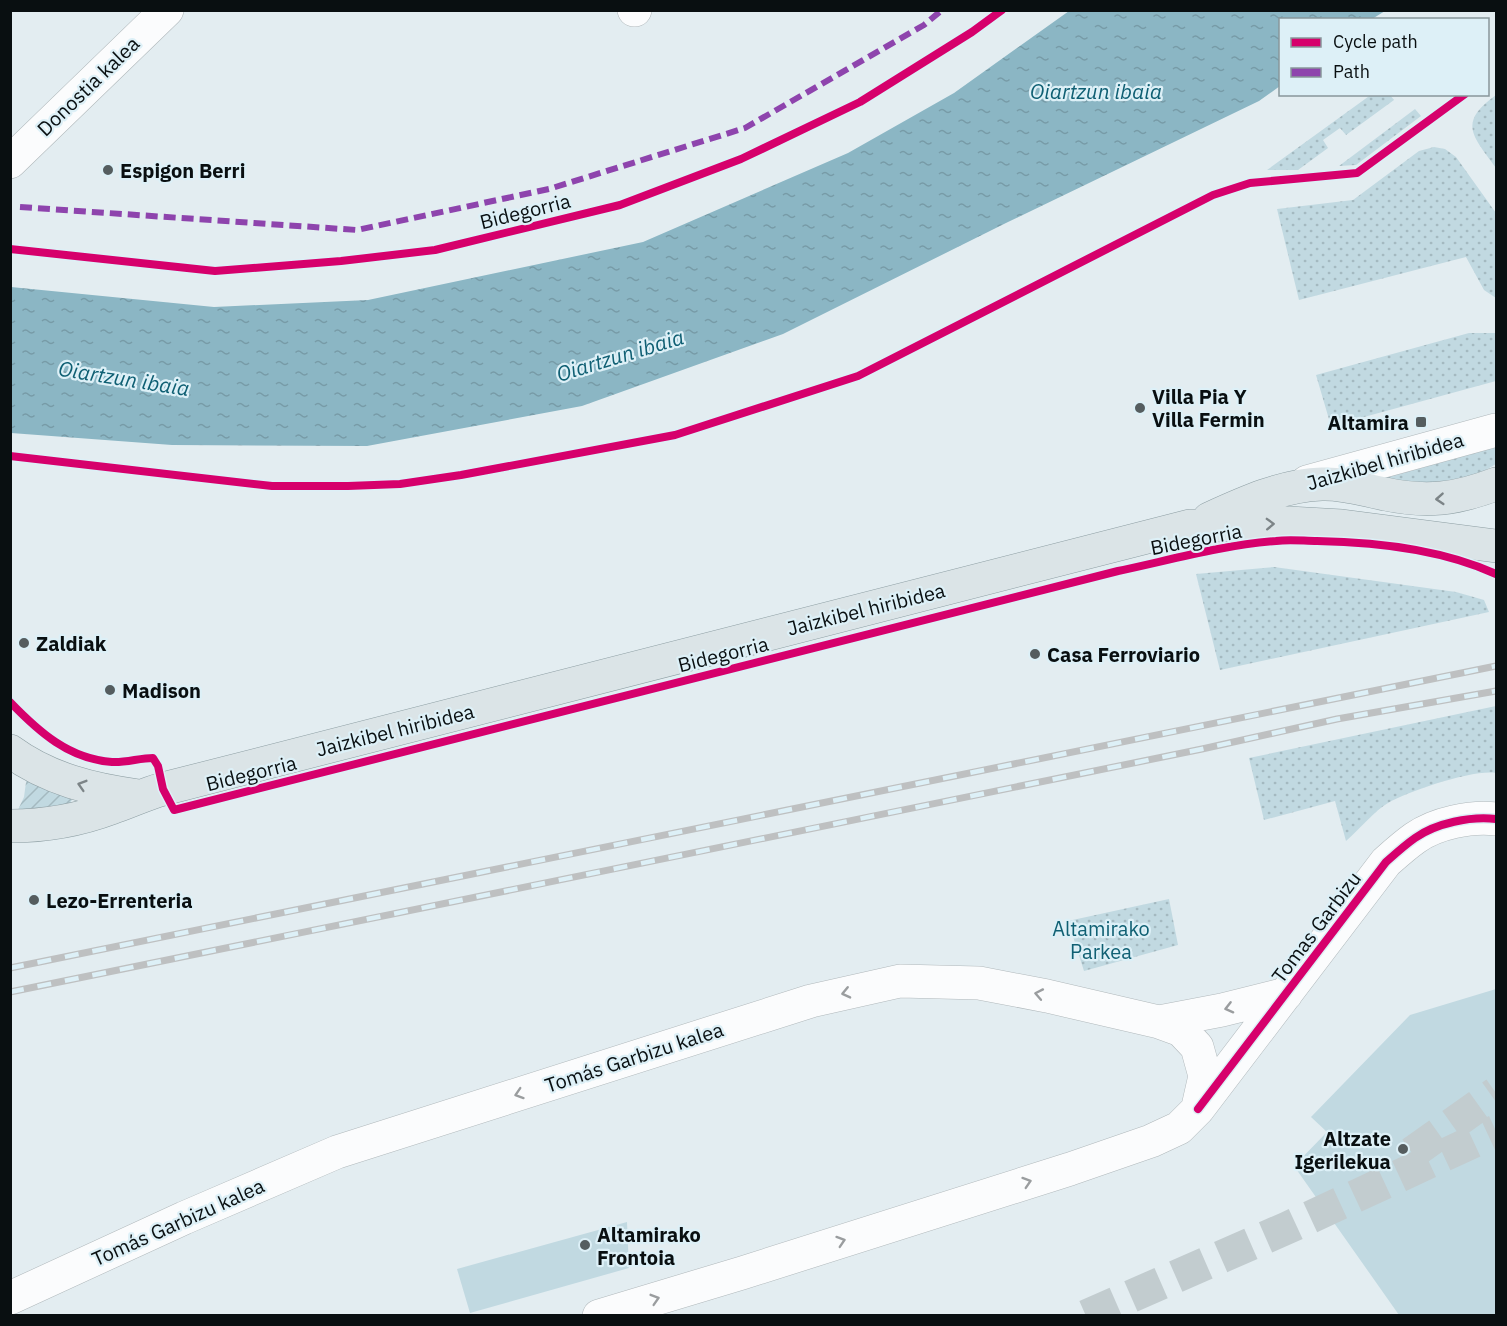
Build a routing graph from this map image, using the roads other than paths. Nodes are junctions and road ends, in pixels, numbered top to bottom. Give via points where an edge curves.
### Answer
1 (167, 10) edge
2 (10, 162) edge
3 (1497, 430) edge
4 (1497, 484) edge
5 (1275, 493) junction
6 (1190, 526) junction
7 (1497, 546) edge
8 (10, 750) edge
9 (139, 796) junction
10 (1497, 819) edge
11 (10, 826) edge
12 (1286, 994) junction
13 (1159, 1022) junction
14 (1198, 1109) junction
15 (10, 1298) edge
16 (599, 1316) edge

1 - 2 street, Donostia kalea
3 - 5 street, Jaizkibel hiribidea
4 -> 5 main road via 1441,500 1324,483
5 - 6 main road
6 -> 7 main road, Jaizkibel hiribidea via 1342,526
6 - 9 main road, Jaizkibel hiribidea
9 -> 8 main road, Jaizkibel hiribidea via 100,791 61,779
9 - 11 main road, Jaizkibel hiribidea via 84,817
10 - 12 street, Tomas Garbizu via 1459,822 1415,837 1386,862
12 -> 13 street, Tomás Garbizu kalea
12 - 14 street, Tomas Garbizu
13 - 14 street via 1181,1030 1197,1047 1205,1076
13 -> 15 street, Tomás Garbizu kalea via 979,983 900,981 811,1001 337,1152
16 -> 14 street via 1141,1144 1179,1128

